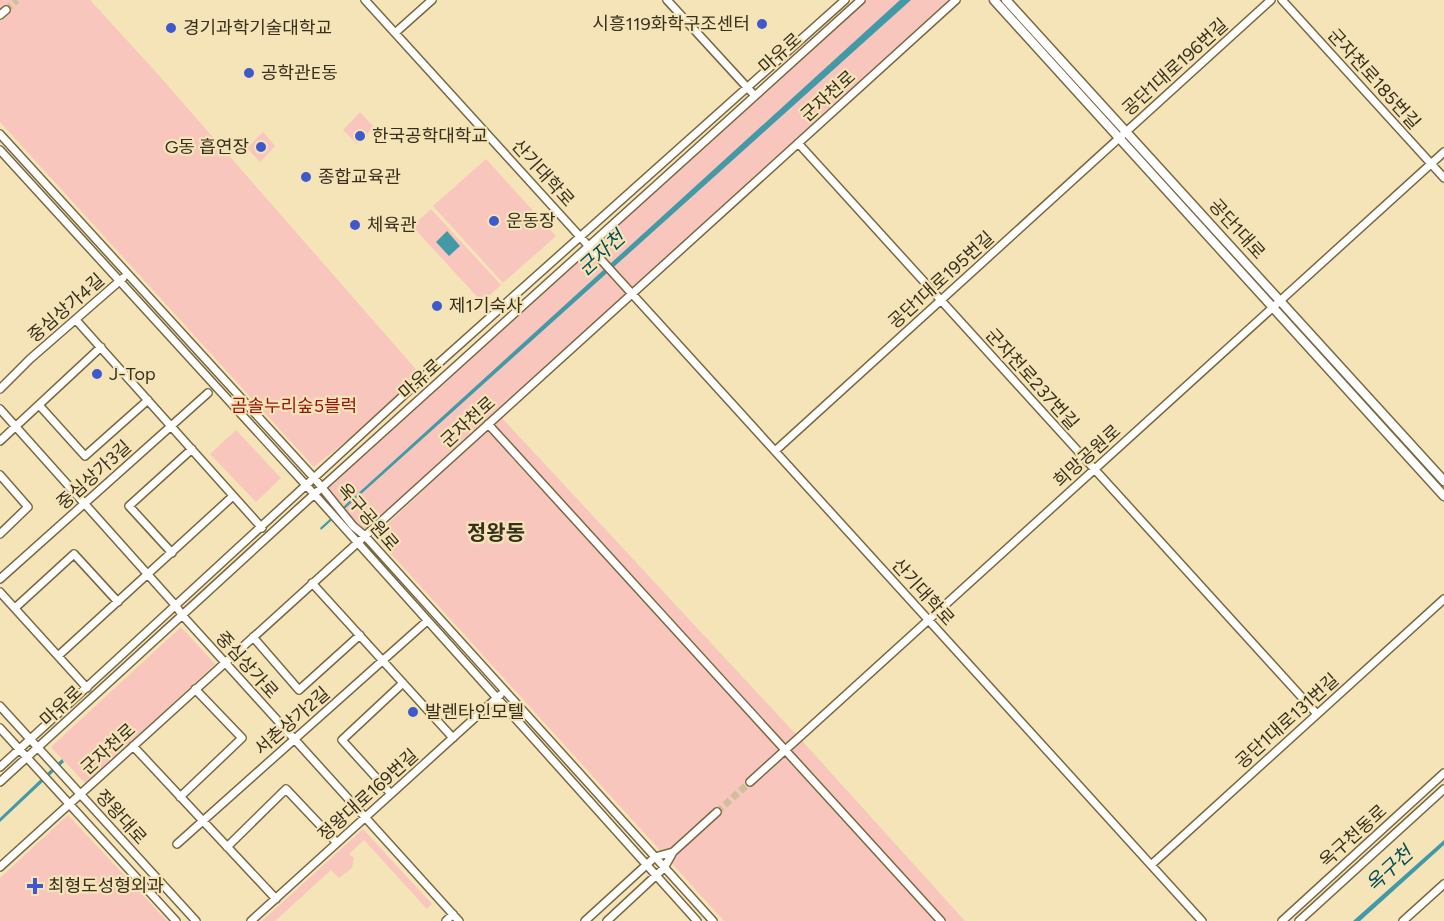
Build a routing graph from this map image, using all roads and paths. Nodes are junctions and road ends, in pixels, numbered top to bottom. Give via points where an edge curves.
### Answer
1 (365, 0) edge
2 (432, 0) edge
3 (668, 0) edge
4 (845, 0) edge
5 (861, 0) edge
6 (956, 0) edge
7 (994, 0) edge
8 (1006, 0) edge
9 (1271, 0) edge
10 (1282, 0) edge
11 (396, 33) junction
12 (747, 88) junction
13 (755, 96) junction
14 (0, 134) edge
15 (1123, 135) junction
16 (798, 143) junction
17 (0, 150) edge
18 (1444, 152) edge
19 (1431, 164) junction
20 (1444, 178) edge
21 (580, 237) junction
22 (589, 246) junction
23 (127, 274) junction
24 (119, 281) junction
25 (632, 294) junction
26 (941, 300) junction
27 (1280, 301) junction
28 (1273, 308) junction
29 (76, 320) junction
30 (101, 347) junction
31 (0, 389) edge
32 (208, 393) dead end
33 (148, 400) junction
34 (39, 405) junction
35 (0, 409) edge
36 (488, 424) junction
37 (16, 426) junction
38 (171, 427) junction
39 (0, 441) edge
40 (192, 449) junction
41 (775, 451) junction
42 (1095, 469) junction
43 (0, 475) edge
44 (315, 479) junction
45 (1444, 481) edge
46 (307, 487) junction
47 (323, 488) junction
48 (315, 495) junction
49 (233, 496) junction
50 (1444, 496) edge
51 (86, 503) junction
52 (262, 528) junction
53 (0, 534) edge
54 (365, 536) junction
55 (357, 543) junction
56 (172, 553) junction
57 (149, 575) junction
58 (0, 579) edge
59 (312, 583) junction
60 (0, 592) edge
61 (1444, 599) edge
62 (118, 602) junction
63 (176, 606) junction
64 (15, 608) junction
65 (182, 615) junction
66 (928, 620) junction
67 (427, 621) junction
68 (360, 635) junction
69 (253, 637) junction
70 (58, 656) junction
71 (383, 661) junction
72 (225, 663) junction
73 (403, 683) junction
74 (87, 687) junction
75 (195, 689) junction
76 (505, 691) junction
77 (496, 698) junction
78 (0, 706) edge
79 (1317, 714) junction
80 (0, 728) edge
81 (453, 738) junction
82 (30, 739) junction
83 (294, 739) junction
84 (133, 746) junction
85 (38, 747) junction
86 (19, 749) junction
87 (785, 750) junction
88 (27, 757) junction
89 (0, 767) edge
90 (1444, 773) edge
91 (0, 782) edge
92 (750, 782) tunnel mouth
93 (1444, 789) edge
94 (80, 794) junction
95 (391, 794) junction
96 (180, 797) junction
97 (69, 804) junction
98 (717, 812) tunnel mouth
99 (365, 818) junction
100 (203, 821) junction
101 (338, 843) junction
102 (177, 844) dead end
103 (227, 847) junction
104 (673, 852) junction
105 (655, 857) junction
106 (646, 865) junction
107 (1151, 865) junction
108 (0, 867) edge
109 (664, 868) junction
110 (656, 876) junction
111 (1444, 884) edge
112 (276, 899) junction
113 (453, 914) junction
114 (176, 921) edge
115 (196, 921) edge
116 (251, 921) edge
117 (446, 921) edge
118 (459, 921) edge
119 (585, 921) edge
120 (607, 921) edge
121 (697, 921) edge
122 (712, 921) edge
123 (941, 921) edge
124 (1202, 921) edge
125 (1282, 921) edge
126 (1299, 921) edge
127 (1403, 921) edge

1 - 11 street, 산기대학로
2 - 11 street
3 - 12 street
4 - 12 street, 마유로
5 - 13 street, 마유로
6 - 16 street, 군자천로
7 - 15 main road
8 - 15 main road, 공단1대로
9 - 15 street, 공단1대로196번길
10 - 19 street, 군자천로185번길
11 - 21 street, 산기대학로
12 - 13 street
12 - 21 street, 마유로
13 - 22 street, 마유로
14 - 23 street, 옥구공원로
15 - 26 street, 공단1대로195번길
15 - 27 main road, 공단1대로
15 - 28 main road
16 - 25 street, 군자천로
16 - 26 street, 군자천로237번길
17 - 24 street, 옥구공원로
18 - 19 street, 희망공원로
19 - 20 street, 군자천로185번길
19 - 27 street, 희망공원로
21 - 22 street, 산기대학로
21 - 44 street, 마유로
22 - 25 street, 산기대학로
22 - 47 street, 마유로
23 - 24 street, 중심상가4길
23 - 44 street, 옥구공원로
24 - 29 street, 중심상가4길
24 - 46 street, 옥구공원로
25 - 36 street, 군자천로
25 - 41 street, 산기대학로
26 - 41 street, 공단1대로195번길
26 - 42 street, 군자천로237번길
27 - 28 street, 희망공원로
27 - 45 main road, 공단1대로
28 - 42 street, 희망공원로
28 - 50 main road
29 - 30 street
29 - 31 street, 중심상가4길
30 - 33 street
30 - 34 street
32 - 38 street, 중심상가3길
33 - 34 street via 85,456
33 - 38 street
34 - 37 street
35 - 37 street, 중심상가로
36 - 54 street, 군자천로
36 - 87 street
37 - 39 street
37 - 51 street, 중심상가로
38 - 40 street
38 - 51 street, 중심상가3길
40 - 49 street
40 - 56 street via 129,506
41 - 66 street, 산기대학로
42 - 66 street, 희망공원로
42 - 79 street, 군자천로237번길
43 - 53 street via 28,507
44 - 46 street, 마유로
44 - 47 street, 옥구공원로
46 - 48 street, 옥구공원로
46 - 52 street, 마유로
47 - 48 street, 마유로
47 - 54 street, 옥구공원로
48 - 55 street, 옥구공원로
48 - 65 street, 마유로
49 - 52 street
49 - 56 street
51 - 57 street, 중심상가로
51 - 58 street, 중심상가3길
52 - 63 street, 마유로
54 - 55 street, 군자천로
54 - 76 street, 옥구공원로
55 - 59 street, 군자천로
55 - 67 street, 옥구공원로
56 - 57 street
57 - 62 street
57 - 63 street, 중심상가로
59 - 68 street
59 - 69 street, 군자천로
60 - 64 street
61 - 79 street, 공단1대로131번길
62 - 64 street via 74,554
62 - 70 street
63 - 65 street, 중심상가로
63 - 74 street, 마유로
64 - 70 street
65 - 72 street, 중심상가로
65 - 85 street, 마유로
66 - 87 street, 희망공원로
66 - 107 street, 산기대학로
67 - 71 street, 서촌상가2길
67 - 77 street, 옥구공원로
68 - 69 street via 299,690
68 - 71 street
69 - 72 street, 군자천로
70 - 74 street
71 - 73 street
71 - 83 street, 서촌상가2길
72 - 75 street, 군자천로
72 - 83 street, 중심상가로
73 - 81 street
73 - 95 street via 342,740
74 - 82 street, 마유로
75 - 84 street, 군자천로
75 - 96 street via 242,738
76 - 77 street, 정왕대로169번길
76 - 105 street, 옥구공원로
77 - 81 street, 정왕대로169번길
77 - 106 street, 옥구공원로
78 - 82 street, 정왕대로
79 - 107 street, 공단1대로131번길
80 - 86 street, 정왕대로
81 - 95 street, 정왕대로169번길
82 - 85 street, 정왕대로
82 - 86 street, 마유로
83 - 99 street, 중심상가로
83 - 100 street, 서촌상가2길
84 - 94 street, 군자천로
84 - 96 street
85 - 88 street, 마유로
85 - 94 street, 정왕대로
86 - 88 street, 정왕대로
86 - 89 street, 마유로
87 - 92 street, 희망공원로
87 - 123 street
88 - 91 street, 마유로
88 - 97 street, 정왕대로
90 - 125 street, 옥구천동로
93 - 126 street, 옥구천동로
94 - 97 street, 군자천로
94 - 115 street, 정왕대로
95 - 99 street, 정왕대로169번길
96 - 100 street
97 - 108 street, 군자천로
97 - 114 street, 정왕대로
98 - 104 street
99 - 101 street, 정왕대로169번길
99 - 113 street, 중심상가로
100 - 102 street, 서촌상가2길
100 - 103 street
101 - 103 street via 286,789
101 - 112 street, 정왕대로169번길
103 - 112 street
104 - 105 street
104 - 109 street
105 - 106 street
105 - 109 street, 옥구공원로
106 - 110 street, 옥구공원로
106 - 119 street
107 - 124 street, 산기대학로
109 - 110 street
109 - 122 street, 옥구공원로
110 - 120 street
110 - 121 street, 옥구공원로
111 - 127 street
112 - 116 street, 정왕대로169번길
113 - 117 street
113 - 118 street, 중심상가로

